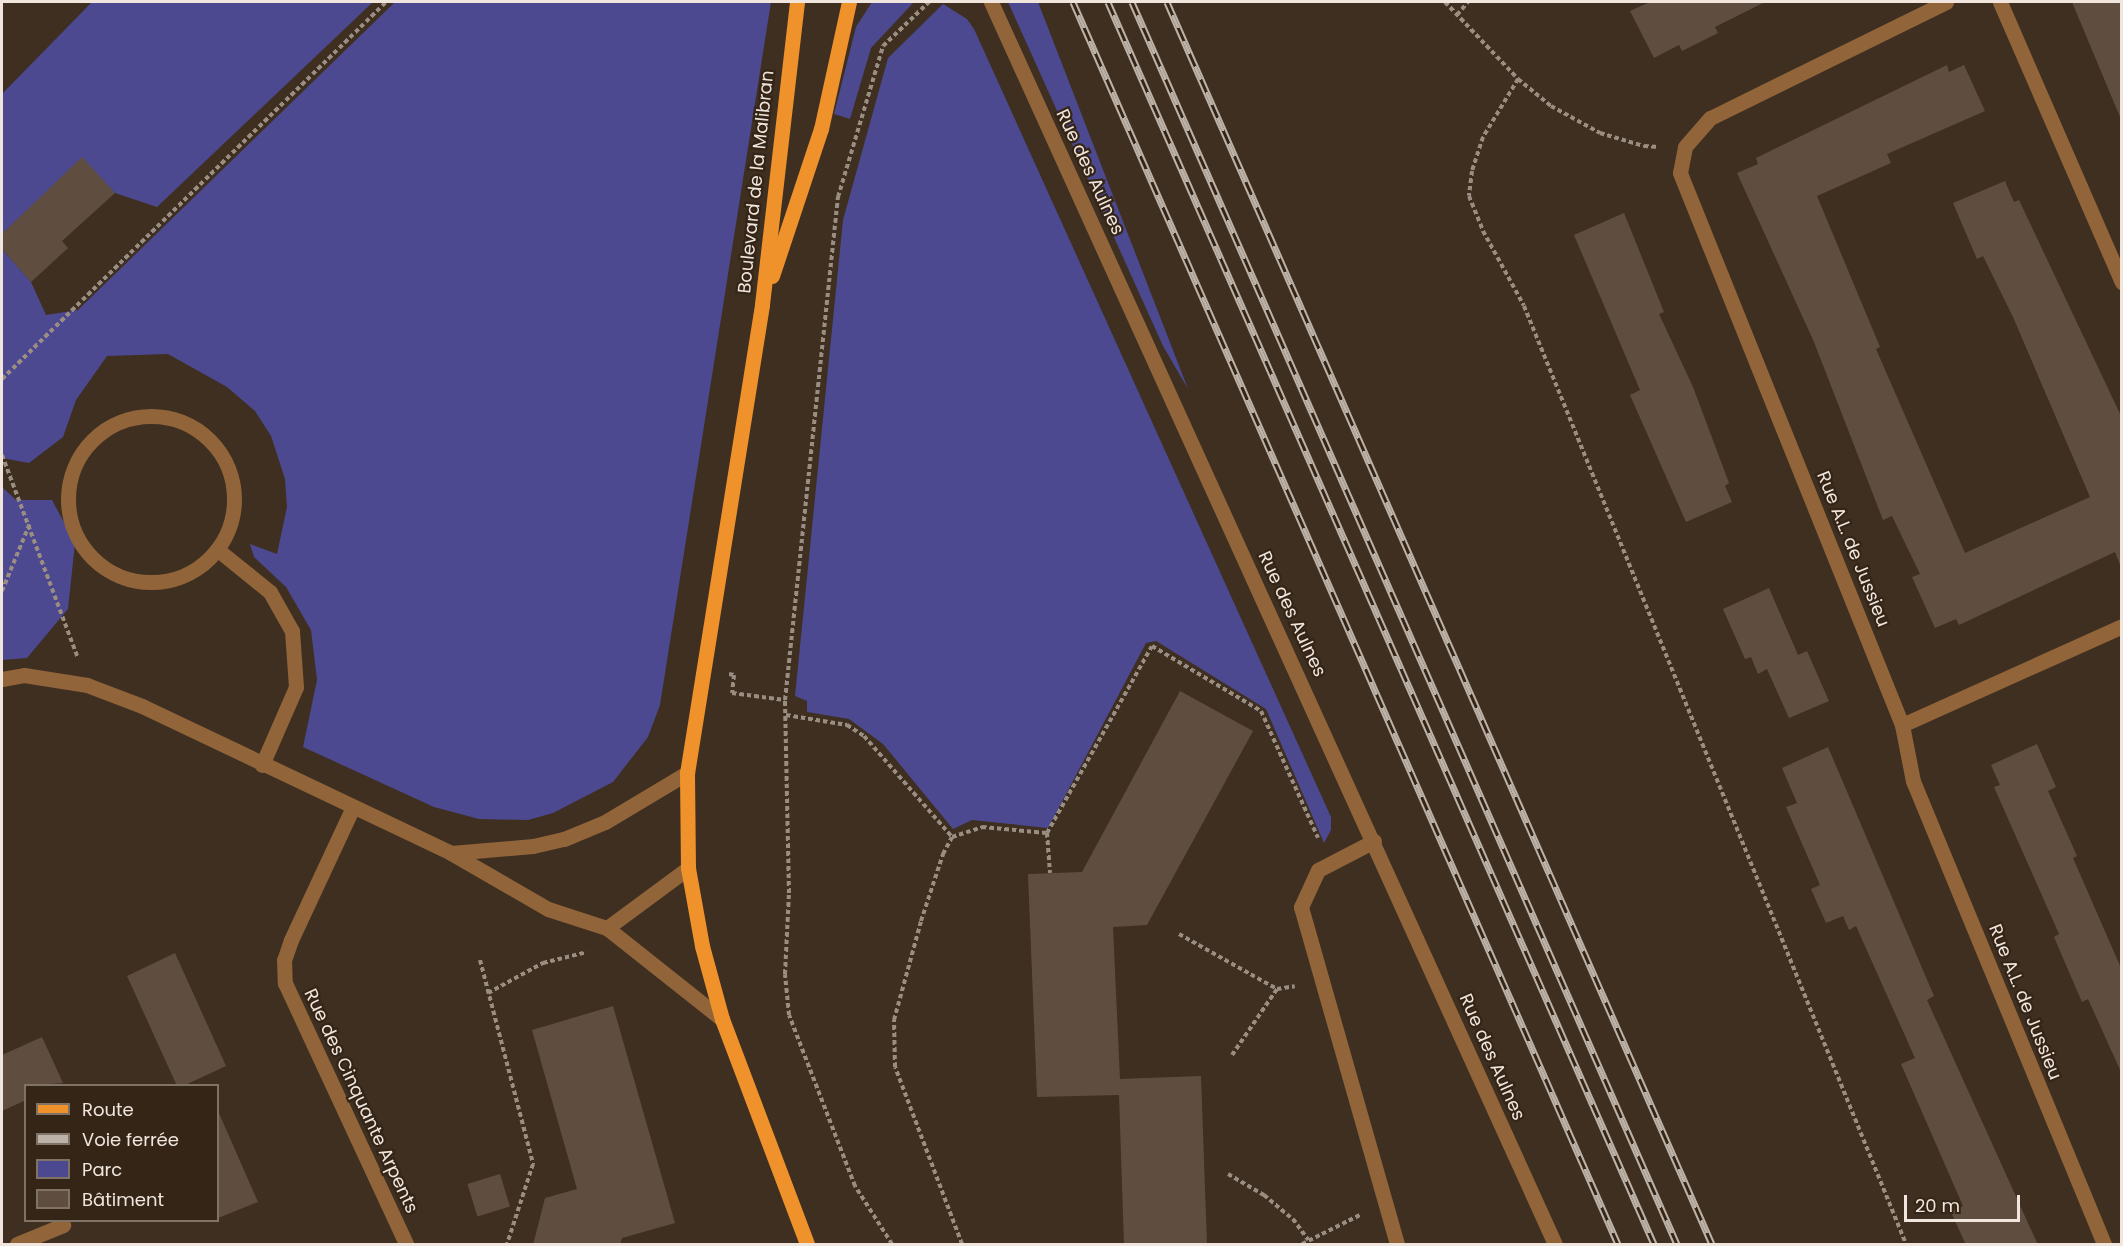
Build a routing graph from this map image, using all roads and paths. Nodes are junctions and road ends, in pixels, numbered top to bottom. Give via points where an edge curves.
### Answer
1 (386, 2) edge
2 (796, 2) edge
3 (849, 2) edge
4 (929, 2) edge
5 (991, 2) edge
6 (1445, 2) edge
7 (1468, 2) edge
8 (1946, 2) edge
9 (2000, 2) edge
10 (1457, 15) junction
11 (1518, 79) junction
12 (1685, 147) junction
13 (2121, 283) edge
14 (762, 305) junction
15 (2, 380) edge
16 (2, 455) edge
17 (30, 522) junction
18 (218, 550) junction
19 (2, 591) edge
20 (2121, 626) edge
21 (700, 669) junction
22 (2, 679) edge
23 (87, 685) junction
24 (785, 700) junction
25 (786, 715) junction
26 (1902, 725) junction
27 (262, 765) junction
28 (687, 772) junction
29 (353, 807) junction
30 (1047, 833) junction
31 (952, 837) junction
32 (1374, 841) junction
33 (451, 853) junction
34 (1329, 865) junction
35 (688, 868) junction
36 (1050, 873) dead end
37 (607, 928) junction
38 (1179, 933) dead end
39 (480, 960) dead end
40 (1322, 981) junction
41 (1277, 989) junction
42 (488, 993) junction
43 (722, 1019) junction
44 (1232, 1055) dead end
45 (1228, 1174) dead end
46 (1385, 1202) junction
47 (63, 1225) dead end
48 (1308, 1240) junction
49 (17, 1245) edge
50 (406, 1245) edge
51 (507, 1245) edge
52 (807, 1245) edge
53 (892, 1245) edge
54 (962, 1245) edge
55 (1302, 1245) edge
56 (1397, 1245) edge
57 (1555, 1245) edge
58 (1906, 1245) edge
59 (2104, 1245) edge

1 - 15 path
2 - 14 main road, Boulevard de la Malibran
3 - 14 main road, Boulevard de la Malibran via 821,129
4 - 24 path via 883,46 838,197
5 - 32 street, Rue des Aulnes
6 - 10 path
7 - 10 path
8 - 12 street via 1710,118
9 - 13 street
10 - 11 path
11 - 12 path via 1551,106 1600,133 1644,146
11 - 58 path via 1483,137 1469,196 1483,231 1524,306
12 - 26 street, Rue A.L. de Jussieu via 1680,173
14 - 21 main road
16 - 17 path
17 - 19 path
17 - 23 path
18 - 18 street via 231,524 235,496 229,467 213,443 190,425 153,416 134,417 107,428 85,447 71,473 67,498 71,524 83,548 101,567 124,579 176,580 199,568
18 - 27 street via 270,591 292,631 296,687
20 - 26 street
21 - 24 path via 734,675 732,693
21 - 28 main road
22 - 23 street via 24,675
23 - 27 street via 142,706
24 - 25 path
25 - 31 path via 847,725 864,736 879,748
25 - 53 path via 789,892 785,974 789,1015 855,1186
26 - 59 street, Rue A.L. de Jussieu via 1913,782
27 - 29 street
28 - 33 street via 605,822 564,839 532,846
28 - 35 main road
29 - 33 street
29 - 50 street, Rue des Cinquante Arpents via 291,940 284,960 285,983
30 - 31 path via 982,826
30 - 34 path via 1152,646 1261,711
30 - 36 path
31 - 54 path via 918,932 894,1020 893,1045 895,1067
32 - 34 street
32 - 57 street, Rue des Aulnes
33 - 37 street via 548,909
34 - 40 street via 1318,870 1301,907
35 - 37 street
35 - 43 main road
37 - 42 path via 605,949 543,963
37 - 43 street
38 - 41 path
39 - 42 path
40 - 41 path
40 - 46 street
41 - 44 path
42 - 51 path via 533,1164
43 - 52 main road
45 - 48 path via 1264,1195 1293,1219
46 - 48 path
46 - 56 street
47 - 49 street
48 - 55 path

